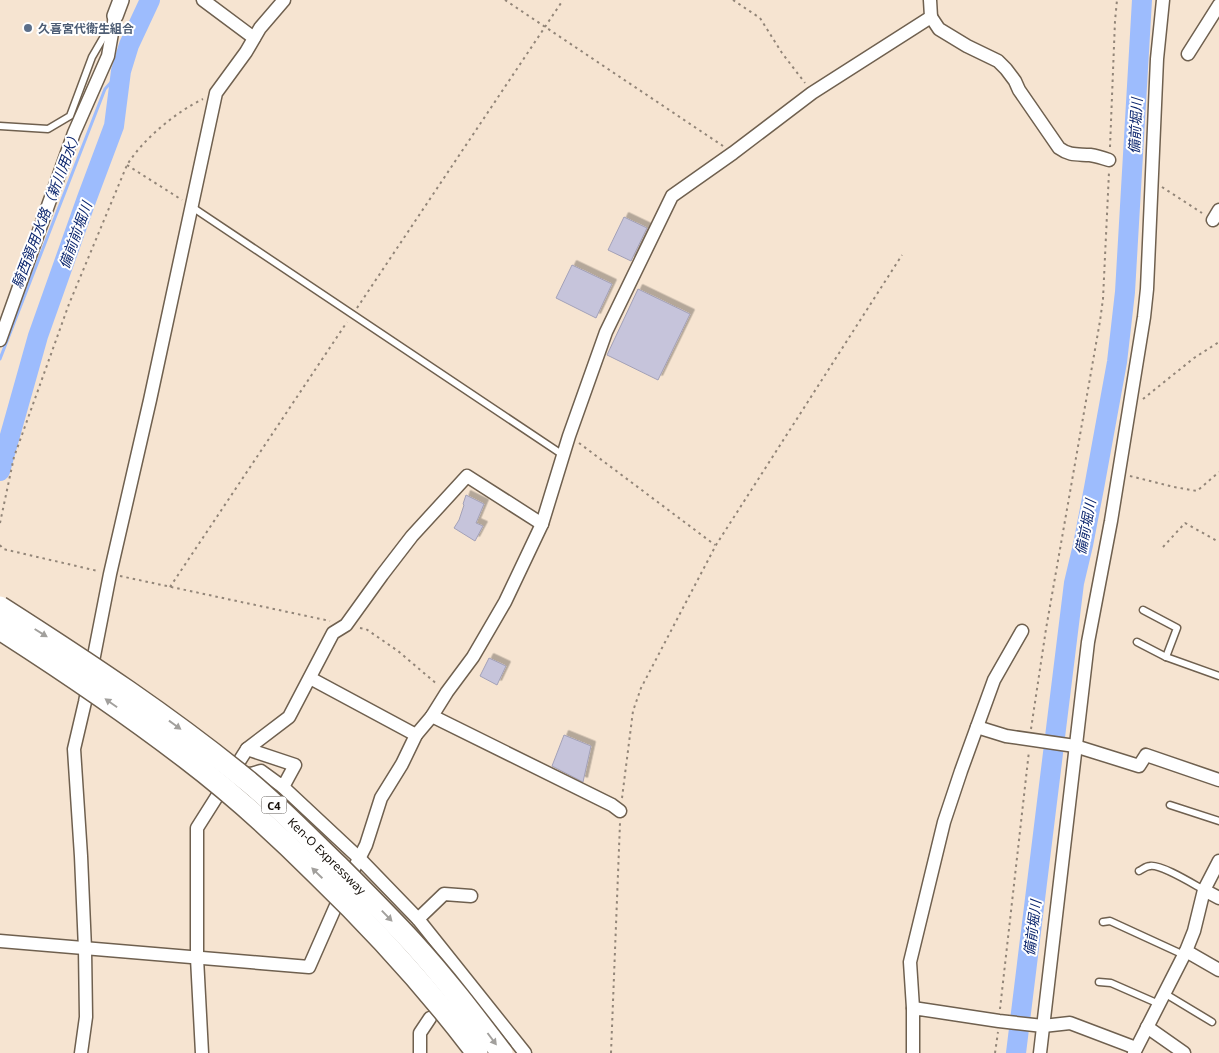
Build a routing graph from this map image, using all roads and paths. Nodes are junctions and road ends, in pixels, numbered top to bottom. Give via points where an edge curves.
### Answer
1 (121, 0) edge
2 (203, 0) edge
3 (284, 0) edge
4 (505, 0) edge
5 (563, 0) edge
6 (733, 0) edge
7 (930, 0) edge
8 (1118, 0) edge
9 (1163, 0) edge
10 (1219, 5) edge
11 (115, 16) junction
12 (931, 17) junction
13 (545, 27) junction
14 (254, 38) junction
15 (1188, 54) dead end
16 (216, 93) junction
17 (812, 93) junction
18 (0, 126) edge
19 (733, 153) junction
20 (1109, 160) junction
21 (127, 165) junction
22 (1160, 186) dead end
23 (192, 207) junction
24 (1216, 215) edge
25 (902, 255) dead end
26 (353, 314) junction
27 (0, 340) edge
28 (1219, 342) edge
29 (1139, 402) dead end
30 (569, 436) junction
31 (563, 455) junction
32 (1120, 465) junction
33 (1219, 472) edge
34 (0, 523) edge
35 (542, 524) junction
36 (1219, 542) edge
37 (0, 545) edge
38 (716, 545) junction
39 (1164, 547) dead end
40 (110, 574) junction
41 (170, 587) junction
42 (0, 607) edge
43 (1143, 610) dead end
44 (346, 625) junction
45 (0, 629) edge
46 (1022, 631) dead end
47 (1137, 642) dead end
48 (1166, 657) junction
49 (1219, 676) edge
50 (310, 678) junction
51 (447, 692) junction
52 (432, 716) junction
53 (977, 727) junction
54 (416, 735) junction
55 (1030, 740) junction
56 (1075, 746) junction
57 (247, 749) junction
58 (232, 772) junction
59 (1218, 778) edge
60 (283, 787) junction
61 (1170, 805) dead end
62 (620, 811) junction
63 (1219, 821) edge
64 (359, 858) junction
65 (1219, 861) edge
66 (1140, 871) dead end
67 (1204, 890) junction
68 (471, 896) dead end
69 (1219, 898) edge
70 (420, 922) junction
71 (1102, 922) dead end
72 (0, 941) edge
73 (85, 949) junction
74 (1185, 953) junction
75 (197, 958) junction
76 (1219, 970) edge
77 (1099, 982) dead end
78 (412, 996) dead end
79 (1162, 998) junction
80 (913, 1008) junction
81 (430, 1018) dead end
82 (999, 1021) junction
83 (1212, 1022) dead end
84 (1043, 1026) junction
85 (1147, 1027) junction
86 (1135, 1051) edge
87 (81, 1053) edge
88 (202, 1053) edge
89 (420, 1053) edge
90 (477, 1053) edge
91 (502, 1053) edge
92 (525, 1053) edge
93 (611, 1053) edge
94 (913, 1053) edge
95 (995, 1053) edge
96 (1040, 1053) edge
97 (1184, 1053) edge

1 - 11 street
2 - 14 street
3 - 14 street
4 - 13 path
5 - 13 path
6 - 17 path via 760,18
7 - 12 street
8 - 20 path
9 - 32 street via 1157,59 1147,289
10 - 15 street
11 - 18 lane via 92,57 70,116 48,129
11 - 27 street via 108,56 74,133
12 - 17 street
12 - 20 street via 939,29 998,61 1006,69 1059,148 1072,155
13 - 19 path
13 - 26 path
14 - 16 street
16 - 21 path via 164,123
16 - 23 street
17 - 19 street
19 - 30 street via 672,196 606,332
20 - 55 path via 1103,299
21 - 23 path
21 - 34 path via 69,304 14,457
22 - 24 path
23 - 26 lane
23 - 40 street
25 - 38 path
26 - 31 lane
26 - 41 path
28 - 29 path
30 - 31 street
30 - 38 path
31 - 35 street
32 - 33 path via 1126,475 1194,491
32 - 56 street via 1088,642
35 - 44 street via 467,476 412,536
35 - 51 street via 505,602 473,657
36 - 39 path via 1185,523
37 - 40 path via 3,549
38 - 62 path via 638,695 633,710
40 - 41 path
40 - 73 street via 74,749
41 - 44 path
42 -> 91 highway, Ken-O Expressway / C4, bridge via 137,698 250,784 304,832 413,943
43 - 48 lane via 1178,628
44 - 50 street via 333,633
44 - 51 path via 366,629
90 -> 45 highway, Ken-O Expressway / C4, bridge via 403,962 290,847 187,758 70,674
46 - 53 street via 994,680
47 - 48 lane
48 - 49 lane
50 - 54 street
50 - 57 street via 289,717
51 - 52 street
52 - 54 street
52 - 62 street
53 - 55 street
53 - 80 street via 944,822 910,962
54 - 64 street via 381,798
55 - 56 street
55 - 82 path
56 - 59 street via 1139,766 1146,755
56 - 84 street
57 - 58 street
57 - 60 street via 295,765
58 - 60 street via 251,774 261,771
58 - 75 street via 197,828
60 - 64 street
61 - 63 lane
62 - 93 path
64 - 70 street
64 - 75 street via 309,967
65 - 67 street
66 - 67 lane via 1153,865
67 - 69 street
67 - 74 street
68 - 70 street via 444,894
70 - 78 street via 416,948 420,980
70 - 92 street
71 - 74 lane via 1110,921
72 - 73 street
73 - 75 street
73 - 87 street via 86,1017
74 - 76 street
74 - 79 street
75 - 88 street
77 - 79 lane
79 - 83 lane
79 - 85 street
80 - 82 street
80 - 94 street
81 - 89 street via 420,1033
82 - 84 street
82 - 95 path
84 - 86 street via 1070,1024
84 - 96 street
85 - 86 street
85 - 97 street

